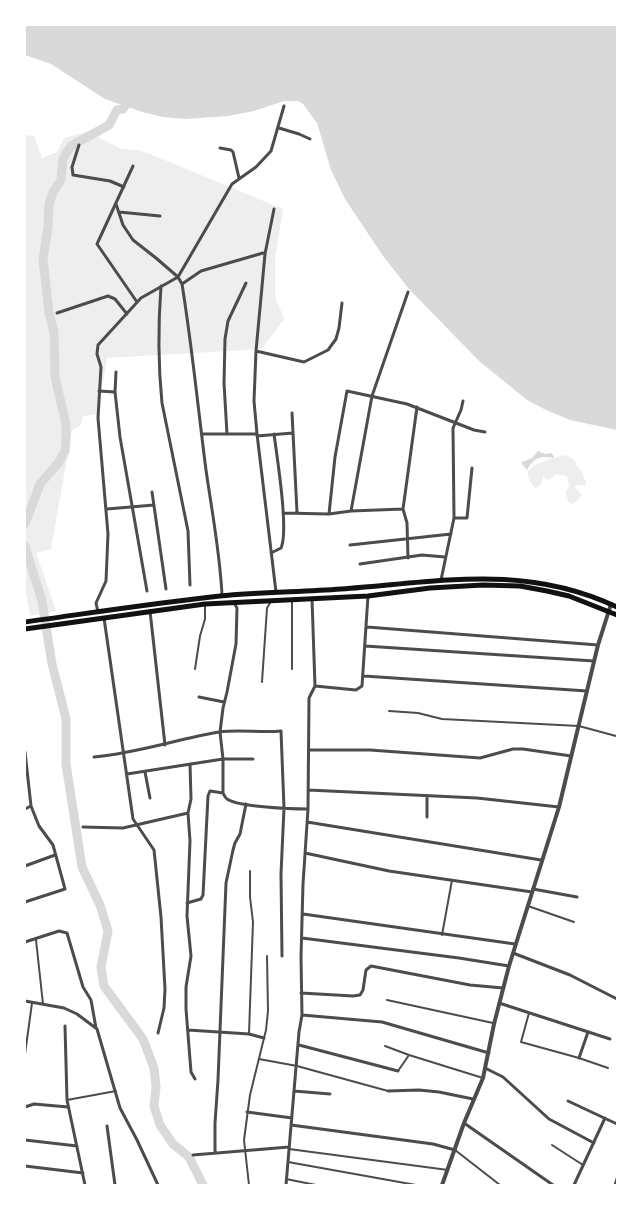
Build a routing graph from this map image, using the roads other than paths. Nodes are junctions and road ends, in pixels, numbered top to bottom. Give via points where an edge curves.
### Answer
1 (284, 106) dead end
2 (279, 128) junction
3 (310, 139) dead end
4 (79, 145) dead end
5 (220, 148) dead end
6 (134, 166) dead end
7 (239, 178) junction
8 (124, 187) junction
9 (116, 204) junction
10 (274, 209) dead end
11 (118, 212) junction
12 (160, 216) dead end
13 (265, 254) junction
14 (178, 277) junction
15 (246, 283) dead end
16 (182, 284) junction
17 (161, 286) junction
18 (408, 292) dead end
19 (137, 302) junction
20 (342, 303) dead end
21 (57, 313) dead end
22 (126, 314) junction
23 (256, 351) junction
24 (116, 372) dead end
25 (99, 391) junction
26 (115, 392) junction
27 (372, 396) junction
28 (463, 401) dead end
29 (417, 407) junction
30 (292, 413) dead end
31 (455, 422) junction
32 (486, 432) dead end
33 (293, 433) junction
34 (202, 434) junction
35 (227, 434) junction
36 (274, 434) junction
37 (257, 435) junction
38 (472, 468) dead end
39 (152, 492) dead end
40 (154, 505) junction
41 (132, 508) junction
42 (107, 509) junction
43 (403, 509) junction
44 (351, 511) junction
45 (297, 512) junction
46 (283, 513) junction
47 (329, 514) junction
48 (454, 518) junction
49 (451, 534) junction
50 (407, 539) junction
51 (350, 545) dead end
52 (271, 553) junction
53 (445, 557) junction
54 (408, 558) junction
55 (360, 564) dead end
56 (441, 580) junction
57 (190, 585) dead end
58 (166, 589) dead end
59 (147, 591) dead end
60 (276, 592) junction
61 (222, 596) junction
62 (368, 596) junction
63 (312, 598) junction
64 (272, 600) junction
65 (292, 600) junction
66 (234, 602) junction
67 (205, 604) junction
68 (614, 606) edge
69 (150, 611) junction
70 (98, 612) junction
71 (609, 612) junction
72 (617, 615) edge
73 (104, 618) junction
74 (25, 622) edge
75 (367, 627) junction
76 (25, 629) edge
77 (598, 645) junction
78 (365, 646) junction
79 (594, 661) junction
80 (195, 669) dead end
81 (292, 669) dead end
82 (364, 676) junction
83 (262, 682) dead end
84 (315, 686) junction
85 (587, 691) junction
86 (199, 696) dead end
87 (224, 702) junction
88 (389, 711) dead end
89 (579, 726) junction
90 (220, 732) junction
91 (616, 736) edge
92 (165, 745) junction
93 (309, 750) junction
94 (25, 752) edge
95 (123, 752) junction
96 (571, 756) junction
97 (94, 757) dead end
98 (223, 759) junction
99 (253, 759) dead end
100 (190, 764) junction
101 (145, 772) junction
102 (126, 774) junction
103 (308, 790) junction
104 (223, 792) junction
105 (427, 796) junction
106 (150, 798) dead end
107 (246, 804) junction
108 (32, 806) junction
109 (558, 807) junction
110 (284, 808) junction
111 (25, 809) edge
112 (308, 809) junction
113 (188, 814) junction
114 (427, 817) dead end
115 (307, 822) junction
116 (137, 824) junction
117 (83, 827) dead end
118 (305, 853) junction
119 (56, 855) junction
120 (542, 860) junction
121 (25, 866) edge
122 (250, 871) dead end
123 (452, 880) junction
124 (532, 891) junction
125 (577, 897) dead end
126 (25, 902) edge
127 (188, 903) junction
128 (528, 906) junction
129 (303, 914) junction
130 (574, 922) dead end
131 (442, 935) junction
132 (302, 938) junction
133 (36, 939) junction
134 (25, 942) edge
135 (515, 944) junction
136 (513, 953) junction
137 (267, 956) dead end
138 (282, 956) dead end
139 (509, 966) junction
140 (503, 988) junction
141 (301, 993) junction
142 (617, 999) edge
143 (388, 1000) dead end
144 (25, 1001) edge
145 (32, 1003) junction
146 (500, 1003) junction
147 (43, 1004) junction
148 (529, 1013) junction
149 (302, 1015) junction
150 (494, 1024) junction
151 (66, 1026) dead end
152 (96, 1029) junction
153 (188, 1030) junction
154 (220, 1032) junction
155 (588, 1032) junction
156 (158, 1033) dead end
157 (249, 1034) junction
158 (264, 1038) junction
159 (610, 1040) dead end
160 (299, 1045) junction
161 (385, 1046) dead end
162 (489, 1053) junction
163 (25, 1054) edge
164 (410, 1055) junction
165 (579, 1058) junction
166 (259, 1059) junction
167 (297, 1066) junction
168 (485, 1068) junction
169 (608, 1068) dead end
170 (398, 1071) joint
171 (483, 1078) junction
172 (195, 1079) dead end
173 (294, 1090) junction
174 (116, 1091) junction
175 (388, 1091) joint
176 (330, 1094) dead end
177 (473, 1099) junction
178 (67, 1100) junction
179 (568, 1100) dead end
180 (25, 1107) edge
181 (68, 1107) junction
182 (248, 1112) junction
183 (292, 1118) junction
184 (605, 1118) junction
185 (464, 1123) junction
186 (617, 1124) edge
187 (291, 1125) junction
188 (107, 1126) dead end
189 (25, 1140) edge
190 (594, 1143) junction
191 (552, 1145) dead end
192 (78, 1146) junction
193 (289, 1148) junction
194 (455, 1150) junction
195 (244, 1151) junction
196 (215, 1152) junction
197 (193, 1154) dead end
198 (288, 1162) junction
199 (584, 1164) junction
200 (25, 1166) edge
201 (448, 1170) junction
202 (83, 1173) junction
203 (286, 1179) junction
204 (617, 1179) edge
205 (85, 1185) edge
206 (115, 1185) edge
207 (158, 1185) edge
208 (249, 1185) edge
209 (286, 1185) edge
210 (316, 1185) edge
211 (416, 1185) edge
212 (442, 1185) edge
213 (500, 1185) edge
214 (553, 1185) edge
215 (574, 1185) edge
216 (615, 1185) edge

1 - 2 street
2 - 3 street
2 - 7 street via 271,151 256,167
4 - 8 street via 72,167 73,176 110,181
5 - 7 street via 233,152
6 - 8 street
7 - 14 street via 227,192
8 - 9 street
9 - 11 street
9 - 19 street via 98,244
10 - 13 street
11 - 12 street
11 - 14 street via 133,240
13 - 16 street via 201,271
13 - 23 street
14 - 16 street
14 - 17 street
15 - 35 street via 228,321 225,339
16 - 34 street
17 - 19 street
17 - 57 street via 158,330 160,383 188,531
18 - 27 street
19 - 22 street
20 - 23 street via 336,339 328,350 304,362
21 - 22 street via 108,296 115,299
22 - 25 street via 98,345 101,367
23 - 37 street via 254,401
24 - 26 street
25 - 26 street
25 - 42 street via 98,418
26 - 41 street
27 - 29 street
27 - 44 street
27 - 47 street via 347,391
28 - 31 street
29 - 31 street
29 - 43 street
30 - 33 street
31 - 32 street
31 - 48 street via 452,431
33 - 36 street
33 - 45 street
34 - 35 street
34 - 61 street
35 - 37 street
36 - 37 street
36 - 46 street
37 - 52 street
38 - 48 street via 467,518
39 - 40 street
40 - 41 street
40 - 58 street
41 - 42 street
41 - 59 street
42 - 70 street via 106,581 96,603
43 - 44 street
43 - 50 street
44 - 47 street
45 - 46 street
45 - 47 street
46 - 52 street via 283,546
48 - 49 street
49 - 50 street
49 - 53 street
50 - 51 street
50 - 54 street
52 - 60 street
53 - 54 street via 422,555
53 - 56 street
54 - 55 street
56 - 60 main road
56 - 68 main road via 533,581 561,587
60 - 61 main road
61 - 70 main road
62 - 63 main road
62 - 71 main road via 456,586 520,586 569,596
62 - 75 street
63 - 65 main road
63 - 84 street
64 - 65 main road
64 - 66 main road
64 - 83 lane via 267,608
65 - 81 lane
66 - 67 main road
66 - 87 street via 237,608 236,644
67 - 69 main road
67 - 80 lane via 206,619
68 - 71 street
69 - 73 main road
69 - 92 street
70 - 74 main road
71 - 72 main road
71 - 77 street
73 - 76 main road
73 - 95 street
75 - 77 street
75 - 78 street
77 - 79 street
78 - 79 street
78 - 82 street
79 - 85 street
82 - 84 street via 362,686 356,690
82 - 85 street
84 - 93 street via 309,698
85 - 89 street
86 - 87 street
87 - 90 street
88 - 89 lane via 442,719
89 - 91 lane
89 - 96 street
90 - 92 street
90 - 98 street
90 - 110 street via 281,731
92 - 95 street
93 - 96 street via 370,750 480,758 523,749
93 - 103 street
94 - 108 street
95 - 97 street
95 - 102 street
96 - 109 street
98 - 99 street
98 - 100 street
98 - 104 street
100 - 101 street
100 - 113 street
101 - 102 street
101 - 106 street
102 - 116 street
103 - 105 street
103 - 112 street
104 - 107 street via 229,800
104 - 127 street via 210,791 208,796 203,895 201,899
105 - 109 street
105 - 114 street
107 - 110 street
107 - 154 street via 226,883
108 - 111 street
108 - 119 street via 38,826 53,845
109 - 120 street
110 - 112 street
110 - 138 street via 280,874
112 - 115 street
113 - 116 street
113 - 127 street
115 - 118 street
115 - 120 street
116 - 117 street via 123,828
116 - 156 street via 154,850 161,917 165,989
118 - 123 street via 389,871
118 - 129 street
119 - 121 street
119 - 126 street via 65,889
120 - 124 street
122 - 157 lane via 253,922
123 - 124 street
123 - 131 lane
124 - 125 street
124 - 128 street
127 - 153 street via 191,956 186,987
128 - 130 lane
128 - 135 street
129 - 131 street
129 - 132 street
131 - 135 street
132 - 139 street
132 - 141 street
133 - 134 street
133 - 147 lane
133 - 152 street via 59,931 68,936 90,1000
135 - 136 street
136 - 139 street
136 - 142 street via 570,975
137 - 158 lane via 268,1011
139 - 140 street
140 - 141 street via 371,966 366,970 360,995
140 - 146 street
141 - 149 street
143 - 150 lane
144 - 145 street
145 - 147 street
145 - 163 lane
146 - 148 street
146 - 150 street
147 - 152 street via 64,1008
148 - 155 street
148 - 165 lane via 521,1042
149 - 160 street
149 - 162 street via 382,1022
150 - 162 street
151 - 178 street
152 - 174 street
153 - 154 street
153 - 172 street via 191,1072
154 - 157 street
154 - 196 street
155 - 159 street
155 - 165 street
157 - 158 street
158 - 166 lane
160 - 167 street
160 - 170 street
161 - 164 lane
162 - 168 street
164 - 170 lane
164 - 171 lane
165 - 169 lane
166 - 167 lane
166 - 182 lane
167 - 173 street
167 - 175 lane
168 - 171 street
168 - 190 street via 503,1077 549,1119
171 - 177 street
173 - 176 street
173 - 183 street
174 - 178 lane
174 - 207 street via 120,1108
175 - 177 street via 419,1090
177 - 185 street
178 - 181 street
179 - 184 street
180 - 181 street via 34,1104
181 - 192 street
182 - 183 street
182 - 195 lane
183 - 187 street
184 - 186 street
184 - 190 street
185 - 194 street
185 - 214 street
187 - 193 street
187 - 194 street via 433,1144
188 - 206 street
189 - 192 street
190 - 199 street
191 - 199 lane
192 - 202 street
193 - 195 street
193 - 198 street
193 - 201 lane
194 - 201 street
194 - 213 lane
195 - 196 street
195 - 208 lane
196 - 197 street
198 - 203 street
198 - 211 lane
199 - 215 street
200 - 202 street
201 - 212 street
202 - 205 street
203 - 209 street
203 - 210 lane
204 - 216 street

